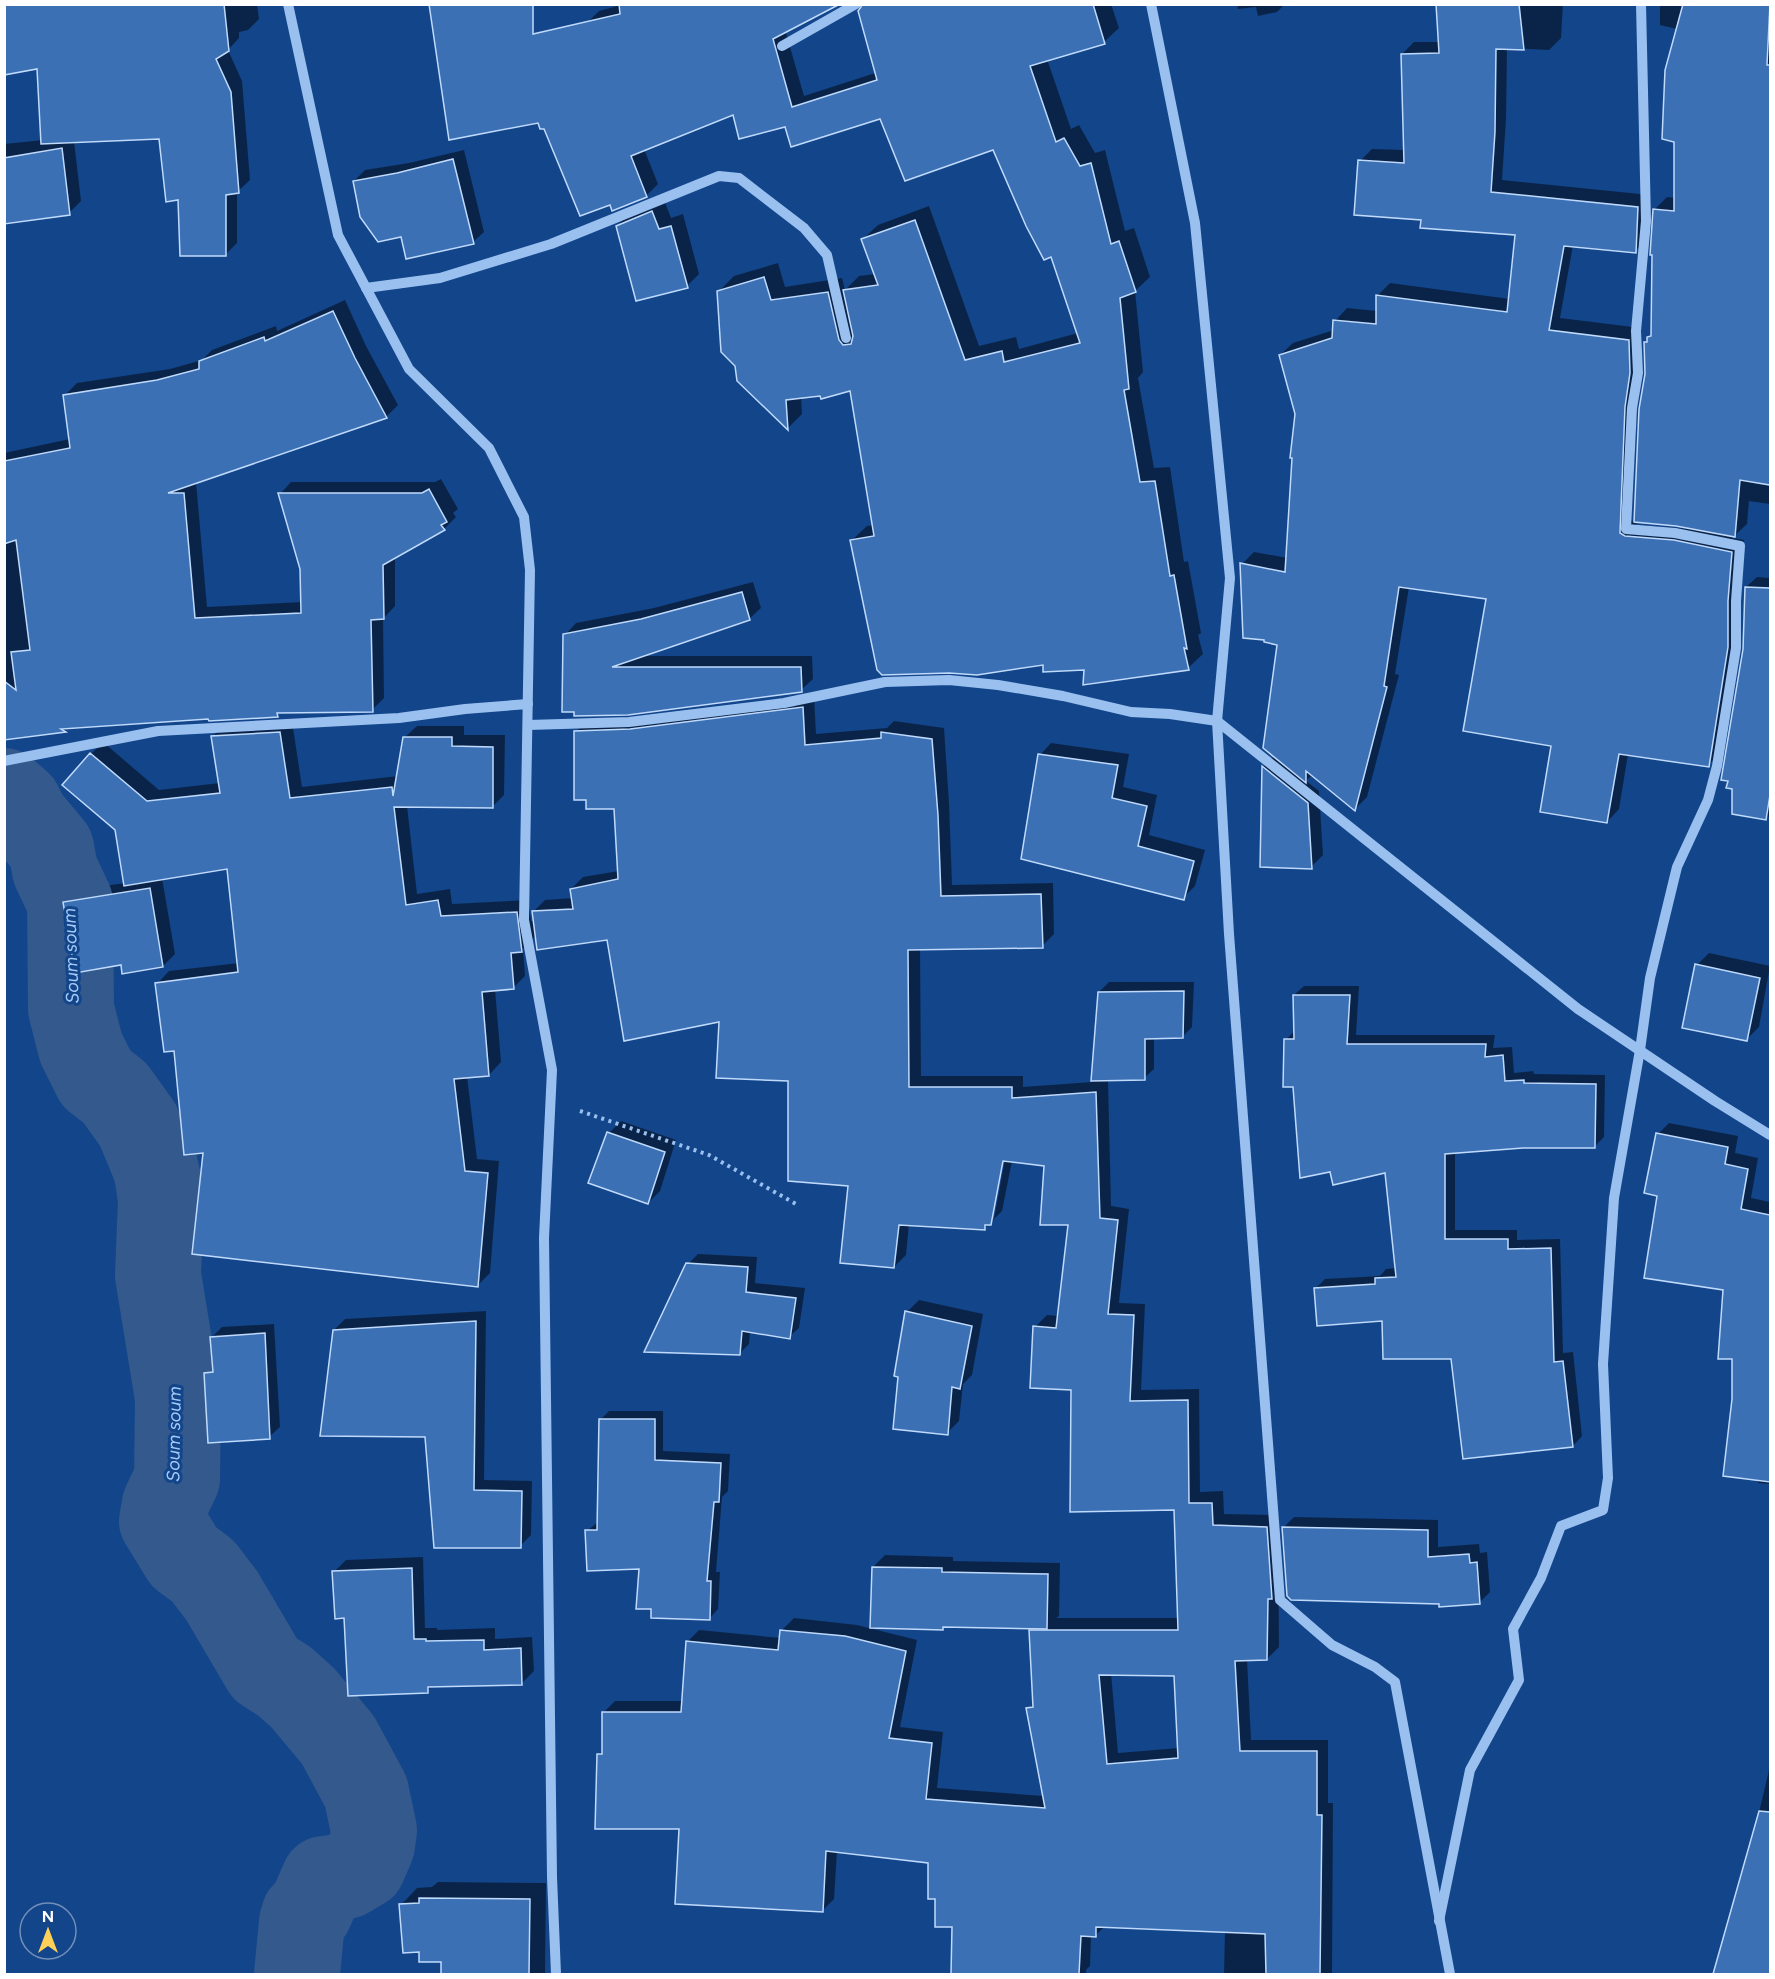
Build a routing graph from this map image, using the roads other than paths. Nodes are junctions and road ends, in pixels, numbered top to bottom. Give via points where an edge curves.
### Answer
1 (288, 4) edge
2 (856, 4) edge
3 (1151, 4) edge
4 (1641, 4) edge
5 (782, 46) dead end
6 (366, 288) junction
7 (846, 338) dead end
8 (528, 704) junction
9 (1217, 721) junction
10 (528, 725) junction
11 (4, 761) edge
12 (1640, 1050) junction
13 (1770, 1136) edge
14 (1439, 1921) junction
15 (555, 1974) edge
16 (1450, 1974) edge

1 - 6 street via 339,235
2 - 5 street
3 - 9 street via 1195,223 1230,578
4 - 12 street via 1646,221 1626,530 1675,533 1740,546 1736,648 1718,766 1708,800 1677,867 1650,978
6 - 7 street via 440,278 551,244 719,176 740,177 804,228 827,255
6 - 8 street via 409,369 489,448 524,517 530,570
8 - 10 street
8 - 11 street via 399,718 158,731
9 - 10 street via 1131,712 1063,696 949,680 885,682 784,703 629,722
9 - 12 street via 1578,1009
9 - 14 street via 1229,934 1280,1600 1332,1645 1376,1666 1395,1682
10 - 15 street via 524,920 552,1070 544,1238
12 - 13 street
12 - 14 street via 1614,1198 1603,1364 1608,1478 1603,1510 1561,1526 1541,1578 1513,1629 1519,1680 1470,1770
14 - 16 street

